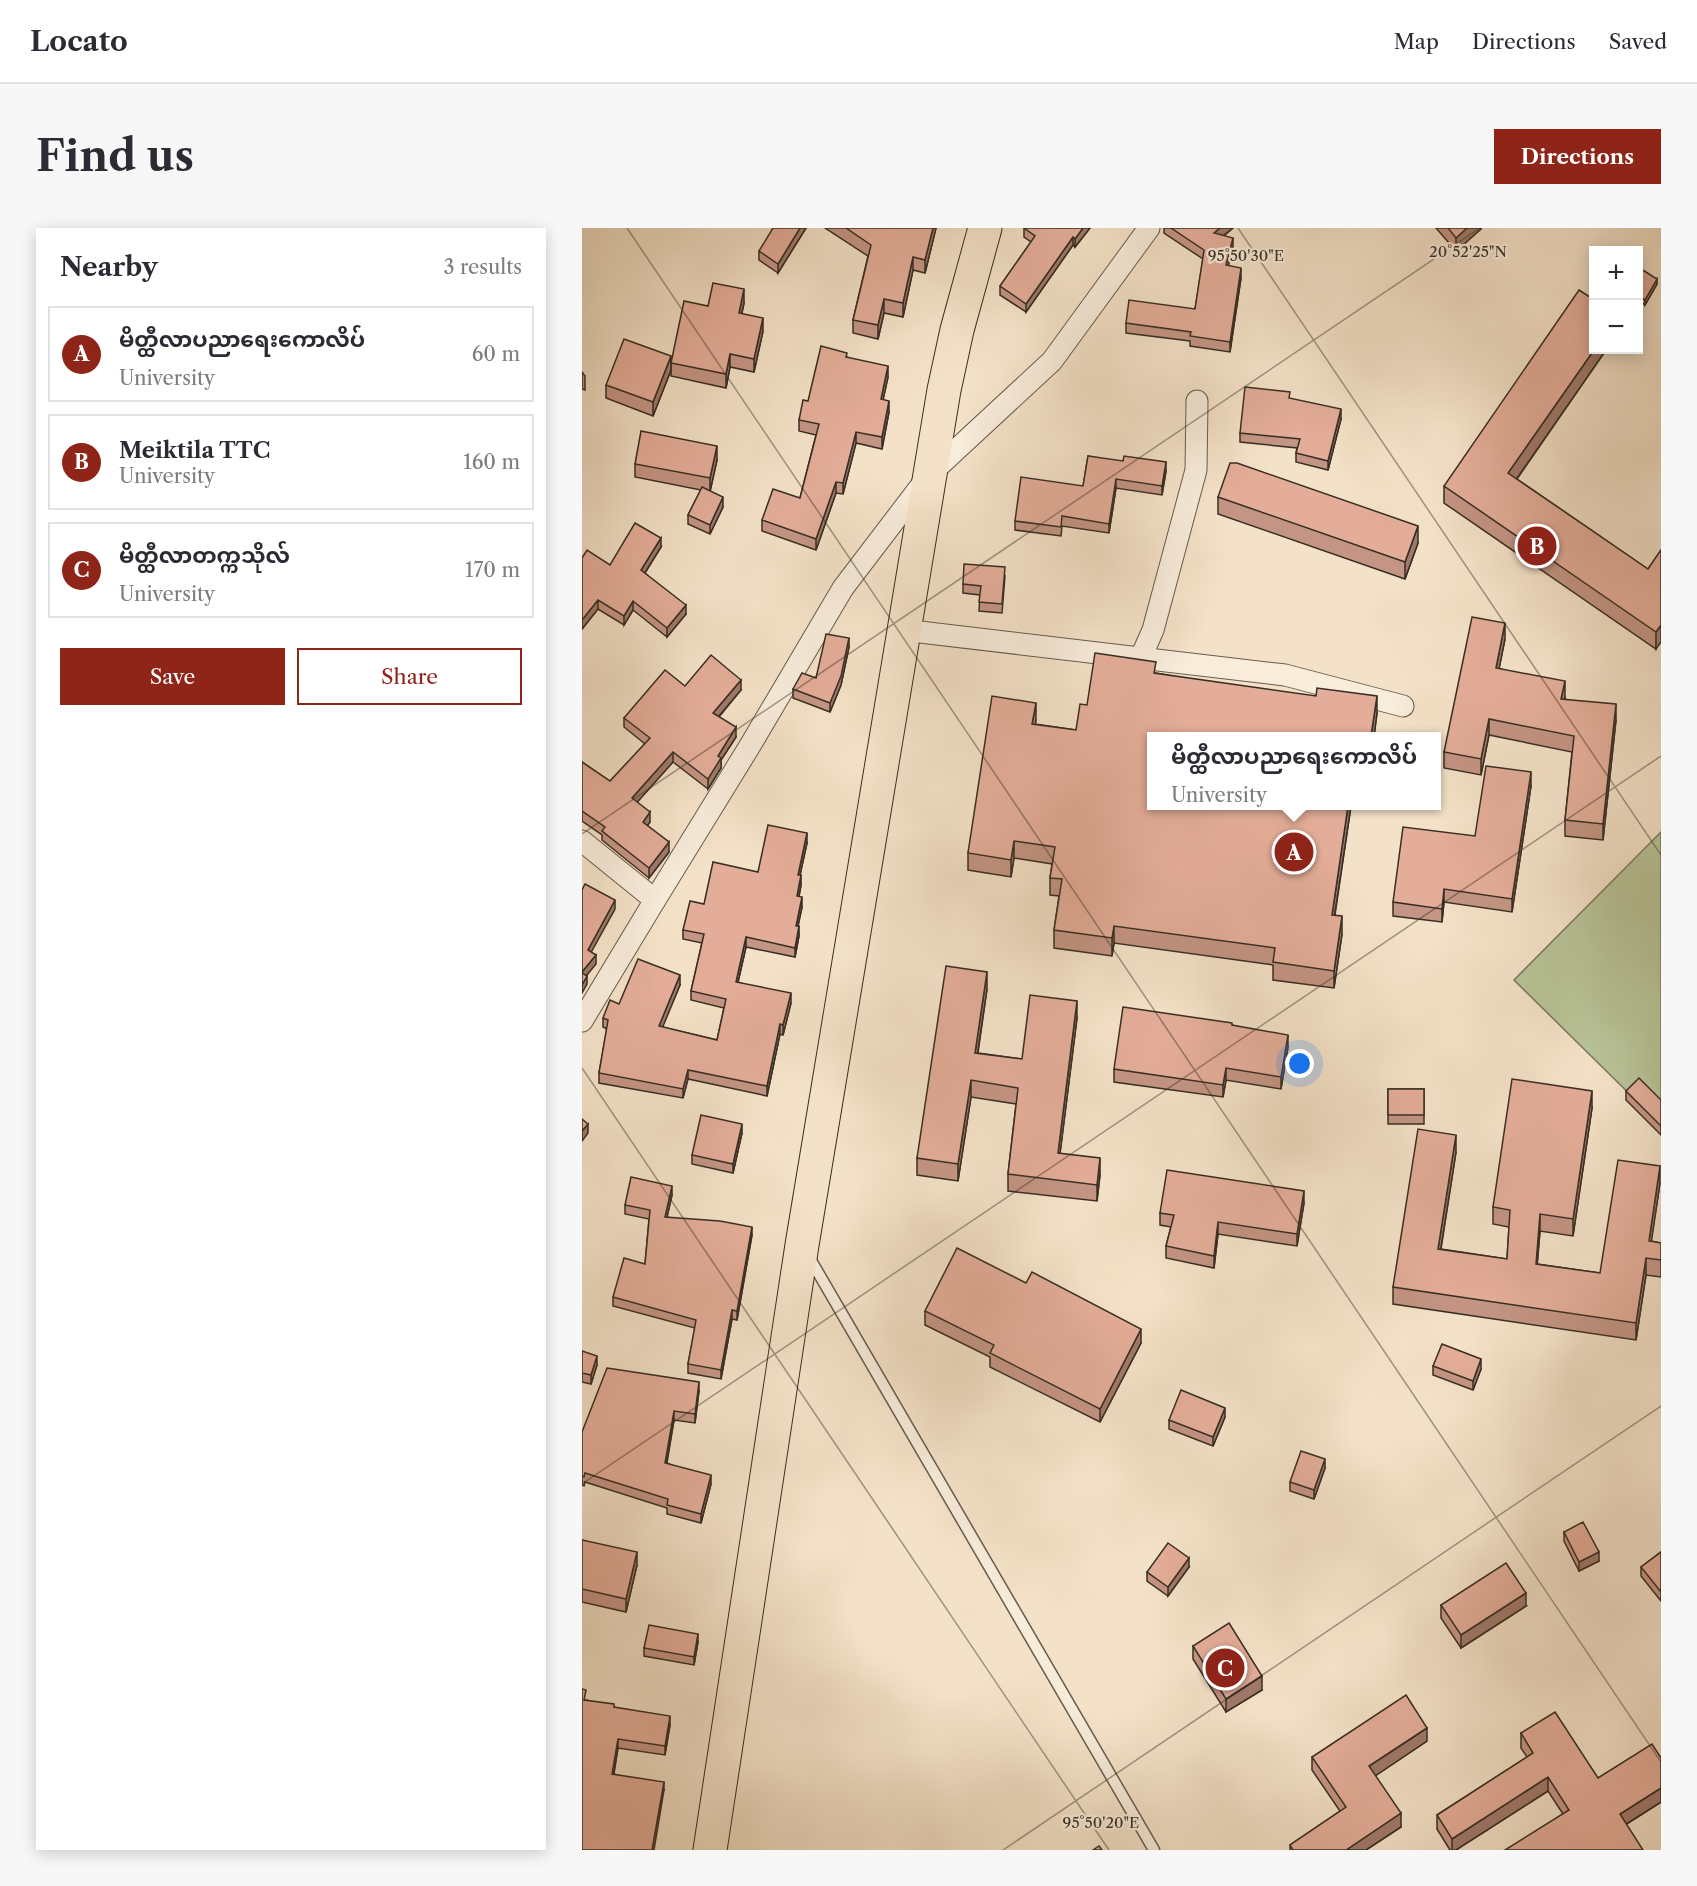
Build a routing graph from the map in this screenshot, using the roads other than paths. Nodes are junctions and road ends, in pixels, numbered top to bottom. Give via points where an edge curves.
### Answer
1 (985, 228) edge
2 (1149, 228) edge
3 (1197, 401) dead end
4 (930, 474) junction
5 (903, 630) junction
6 (1141, 657) junction
7 (1403, 706) dead end
8 (582, 841) edge
9 (655, 900) junction
10 (582, 1021) edge
11 (802, 1245) junction
12 (710, 1850) edge
13 (1154, 1850) edge

1 - 4 highway via 957,330
2 - 4 street via 1052,361
3 - 6 street via 1196,470 1154,630
4 - 5 highway
4 - 9 street via 843,588
5 - 6 street
5 - 11 highway
6 - 7 street via 1286,675
8 - 9 street
9 - 10 street
11 - 12 highway
11 - 13 lane

